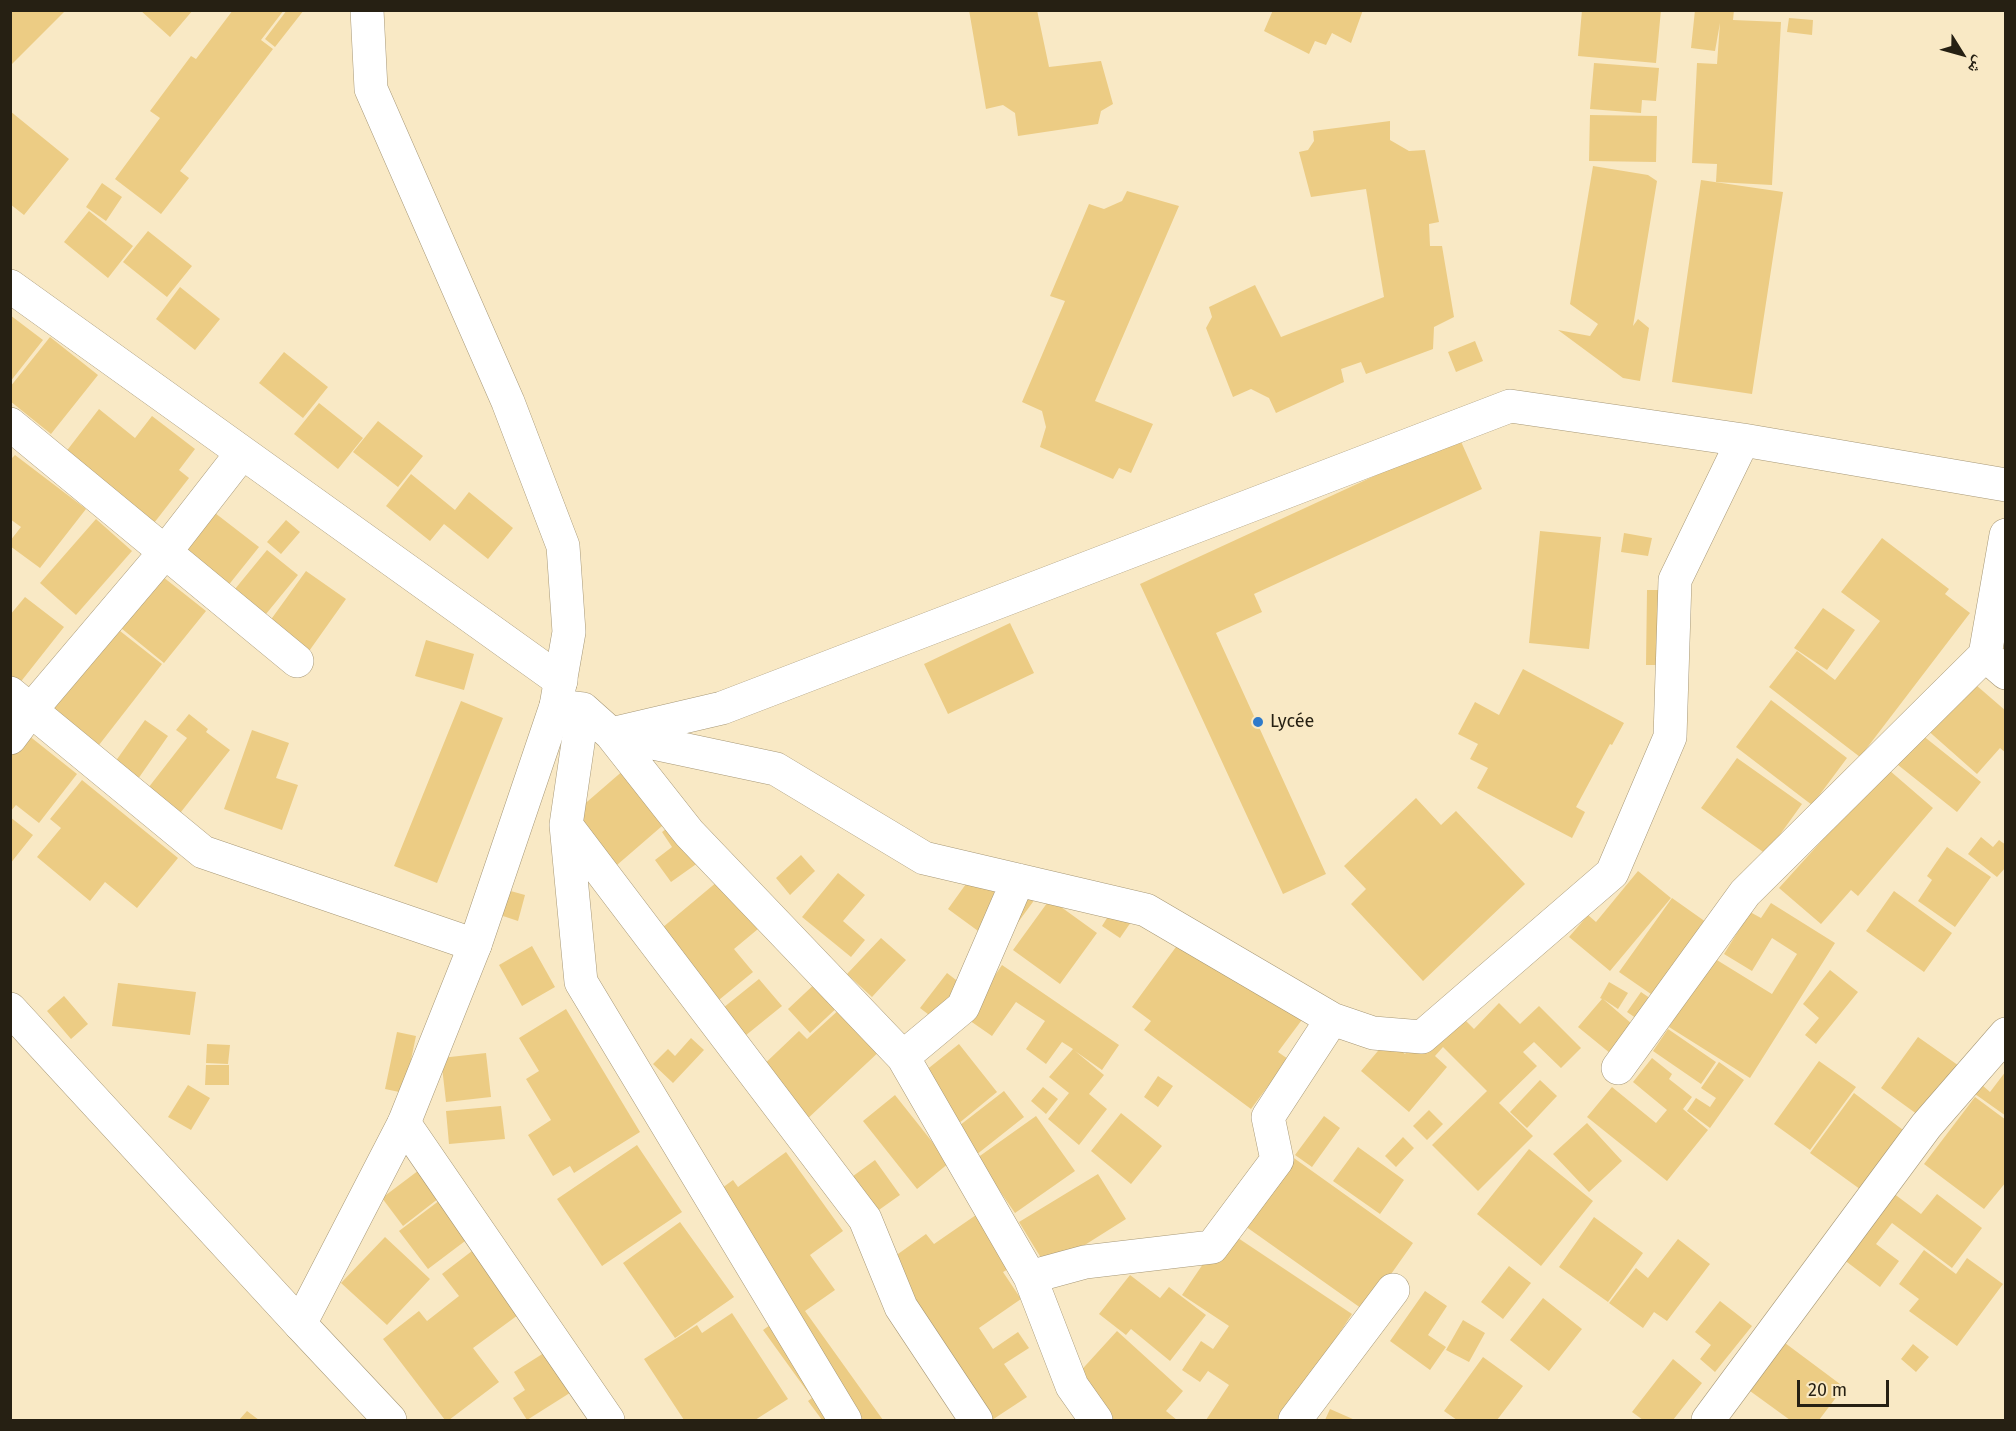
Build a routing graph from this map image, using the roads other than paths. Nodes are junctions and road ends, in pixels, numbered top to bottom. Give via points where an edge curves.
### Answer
1 (367, 10) edge
2 (10, 286) edge
3 (10, 424) edge
4 (1743, 440) junction
5 (242, 453) junction
6 (2006, 485) edge
7 (2006, 535) edge
8 (165, 552) junction
9 (297, 661) dead end
10 (1995, 664) edge
11 (567, 699) junction
12 (21, 701) edge
13 (610, 734) junction
14 (10, 738) edge
15 (566, 825) junction
16 (1018, 880) junction
17 (475, 945) junction
18 (10, 1009) edge
19 (1332, 1019) junction
20 (2006, 1034) edge
21 (903, 1057) junction
22 (1618, 1068) dead end
23 (404, 1123) junction
24 (1030, 1277) junction
25 (1393, 1290) dead end
26 (300, 1324) junction
27 (390, 1420) edge
28 (608, 1420) edge
29 (845, 1420) edge
30 (976, 1420) edge
31 (1096, 1420) edge
32 (1295, 1420) edge
33 (1707, 1420) edge

1 - 11 street via 371,89 508,402 563,546 569,632
2 - 5 street
3 - 8 street
4 - 6 street
4 - 13 street via 1510,406 722,708
4 - 19 street via 1675,580 1670,737 1612,873 1422,1037 1373,1033
5 - 8 street
5 - 11 street
7 - 10 street
8 - 9 street
8 - 12 street
10 - 22 street via 1745,893
11 - 13 street
11 - 15 street
11 - 17 street
12 - 14 street
12 - 17 street via 203,852
13 - 16 street via 776,769 924,858
13 - 21 street via 689,833
15 - 29 street via 581,982
15 - 30 street via 865,1219 901,1307
16 - 19 street via 1146,910
16 - 21 street via 963,1006
17 - 23 street
18 - 26 street
19 - 24 street via 1268,1117 1277,1160 1212,1247 1084,1262
20 - 33 street via 1926,1126
21 - 24 street
23 - 26 street
23 - 28 street
24 - 31 street via 1072,1386
25 - 32 street
26 - 27 street

